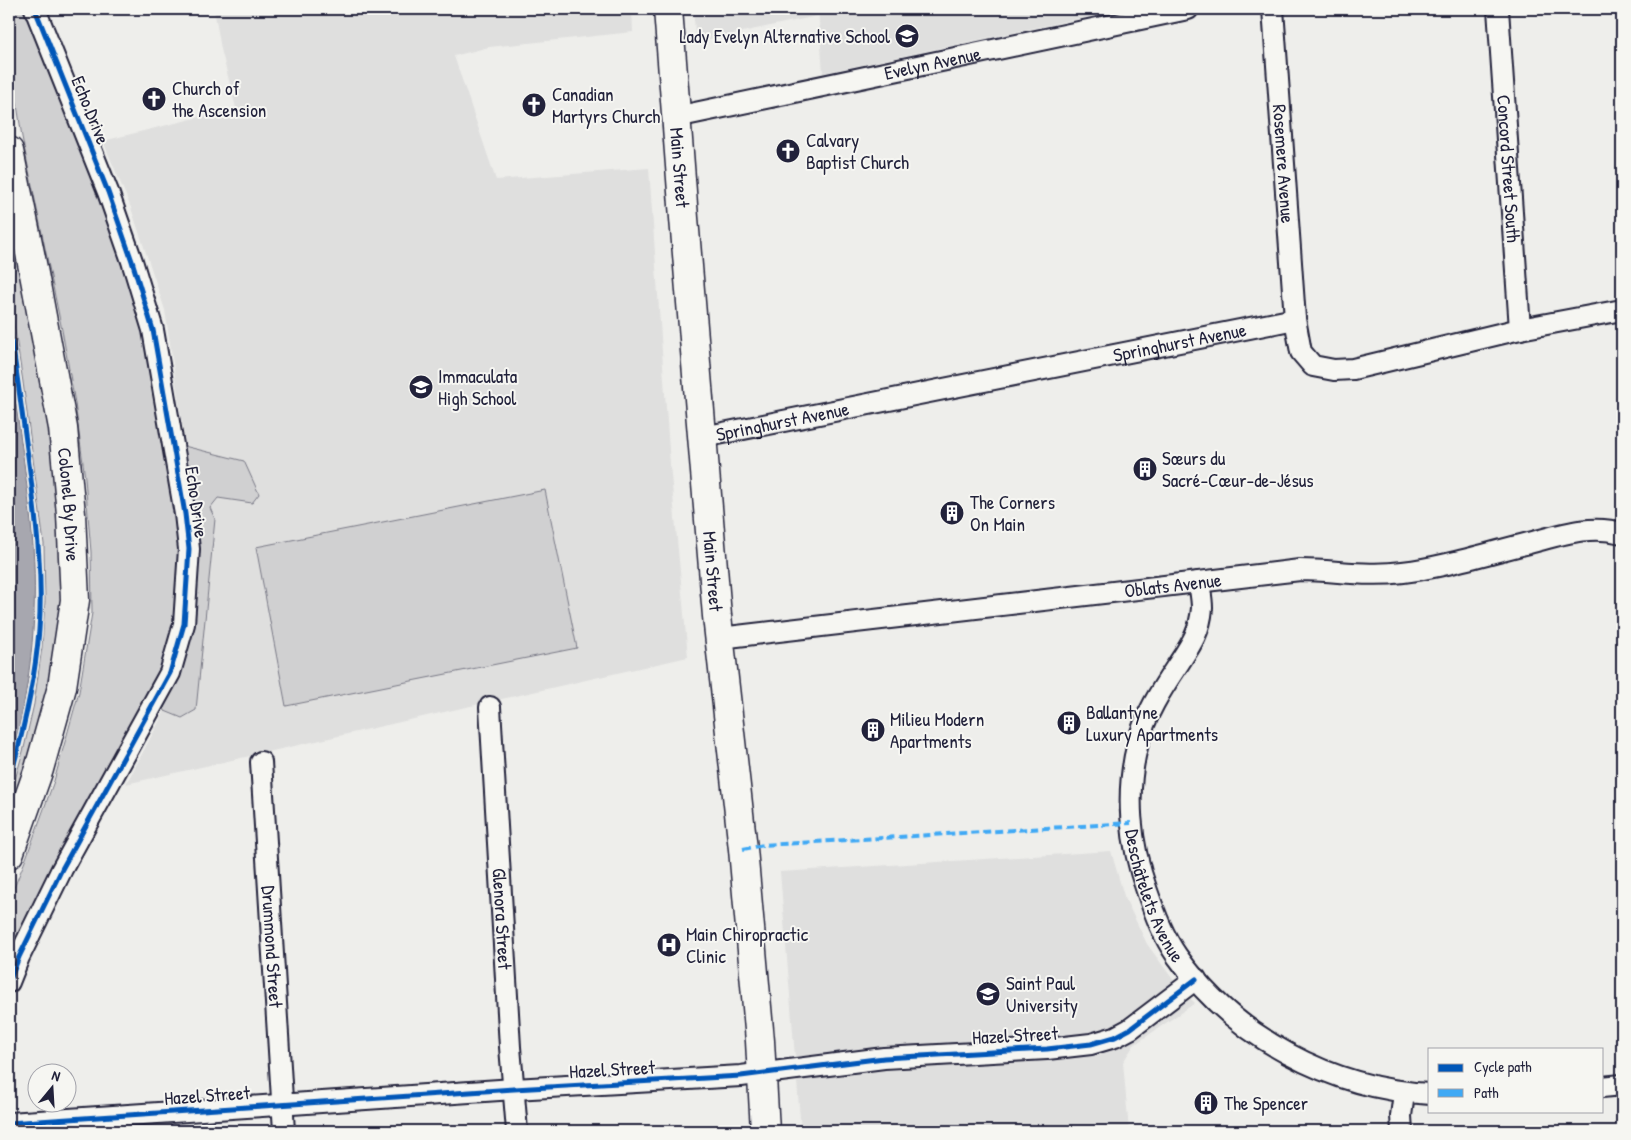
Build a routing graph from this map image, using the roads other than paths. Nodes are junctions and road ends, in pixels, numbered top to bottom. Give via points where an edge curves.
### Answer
1 (35, 9) edge
2 (668, 9) edge
3 (1188, 9) edge
4 (1273, 9) edge
5 (1498, 9) edge
6 (676, 117) junction
7 (9, 151) edge
8 (1622, 310) edge
9 (1295, 318) junction
10 (1520, 329) junction
11 (703, 437) junction
12 (1622, 533) edge
13 (1199, 582) junction
14 (720, 638) junction
15 (490, 707) dead end
16 (261, 762) dead end
17 (9, 854) edge
18 (1196, 979) junction
19 (9, 982) edge
20 (762, 1073) junction
21 (1622, 1085) edge
22 (1604, 1086) edge
23 (514, 1089) junction
24 (1404, 1092) junction
25 (1428, 1094) edge
26 (282, 1104) junction
27 (9, 1123) edge
28 (55, 1126) edge
29 (284, 1131) edge
30 (517, 1131) edge
31 (765, 1131) edge
32 (1402, 1131) edge

1 - 19 street, Echo Drive via 108,192 153,330 188,549 184,624 170,673 62,869
2 - 6 main road, Main Street
3 - 6 street, Evelyn Avenue
4 - 9 street, Rosemere Avenue
5 - 10 street, Concord Street South
6 - 11 main road, Main Street
7 - 17 main road, Colonel By Drive via 63,428 75,600 62,687 39,769
8 - 10 street
9 - 10 street via 1301,352 1314,366 1334,370
9 - 11 street, Springhurst Avenue
11 - 14 main road, Main Street
12 - 13 street, Oblats Avenue via 1602,529 1575,531 1404,572 1365,574 1300,570
13 - 14 street, Oblats Avenue
13 - 18 street, Deschâtelets Avenue via 1202,608 1192,644 1150,710 1138,743 1133,768 1131,814 1141,875 1158,923 1176,955
14 - 20 main road, Main Street via 743,849
15 - 23 street, Glenora Street
16 - 26 street, Drummond Street
18 - 20 street, Hazel Street via 1130,1029 1115,1038 1091,1044 884,1058
18 - 24 street, Deschâtelets Avenue via 1244,1026 1289,1054 1347,1080
20 - 23 street, Hazel Street
20 - 31 main road, Main Street
21 - 22 street
23 - 26 street, Hazel Street
23 - 30 street, Glenora Street
24 - 25 street, Deschâtelets Avenue
24 - 32 street
26 - 28 street, Hazel Street
26 - 29 street, Drummond Street
27 - 28 street, Hazel Street

